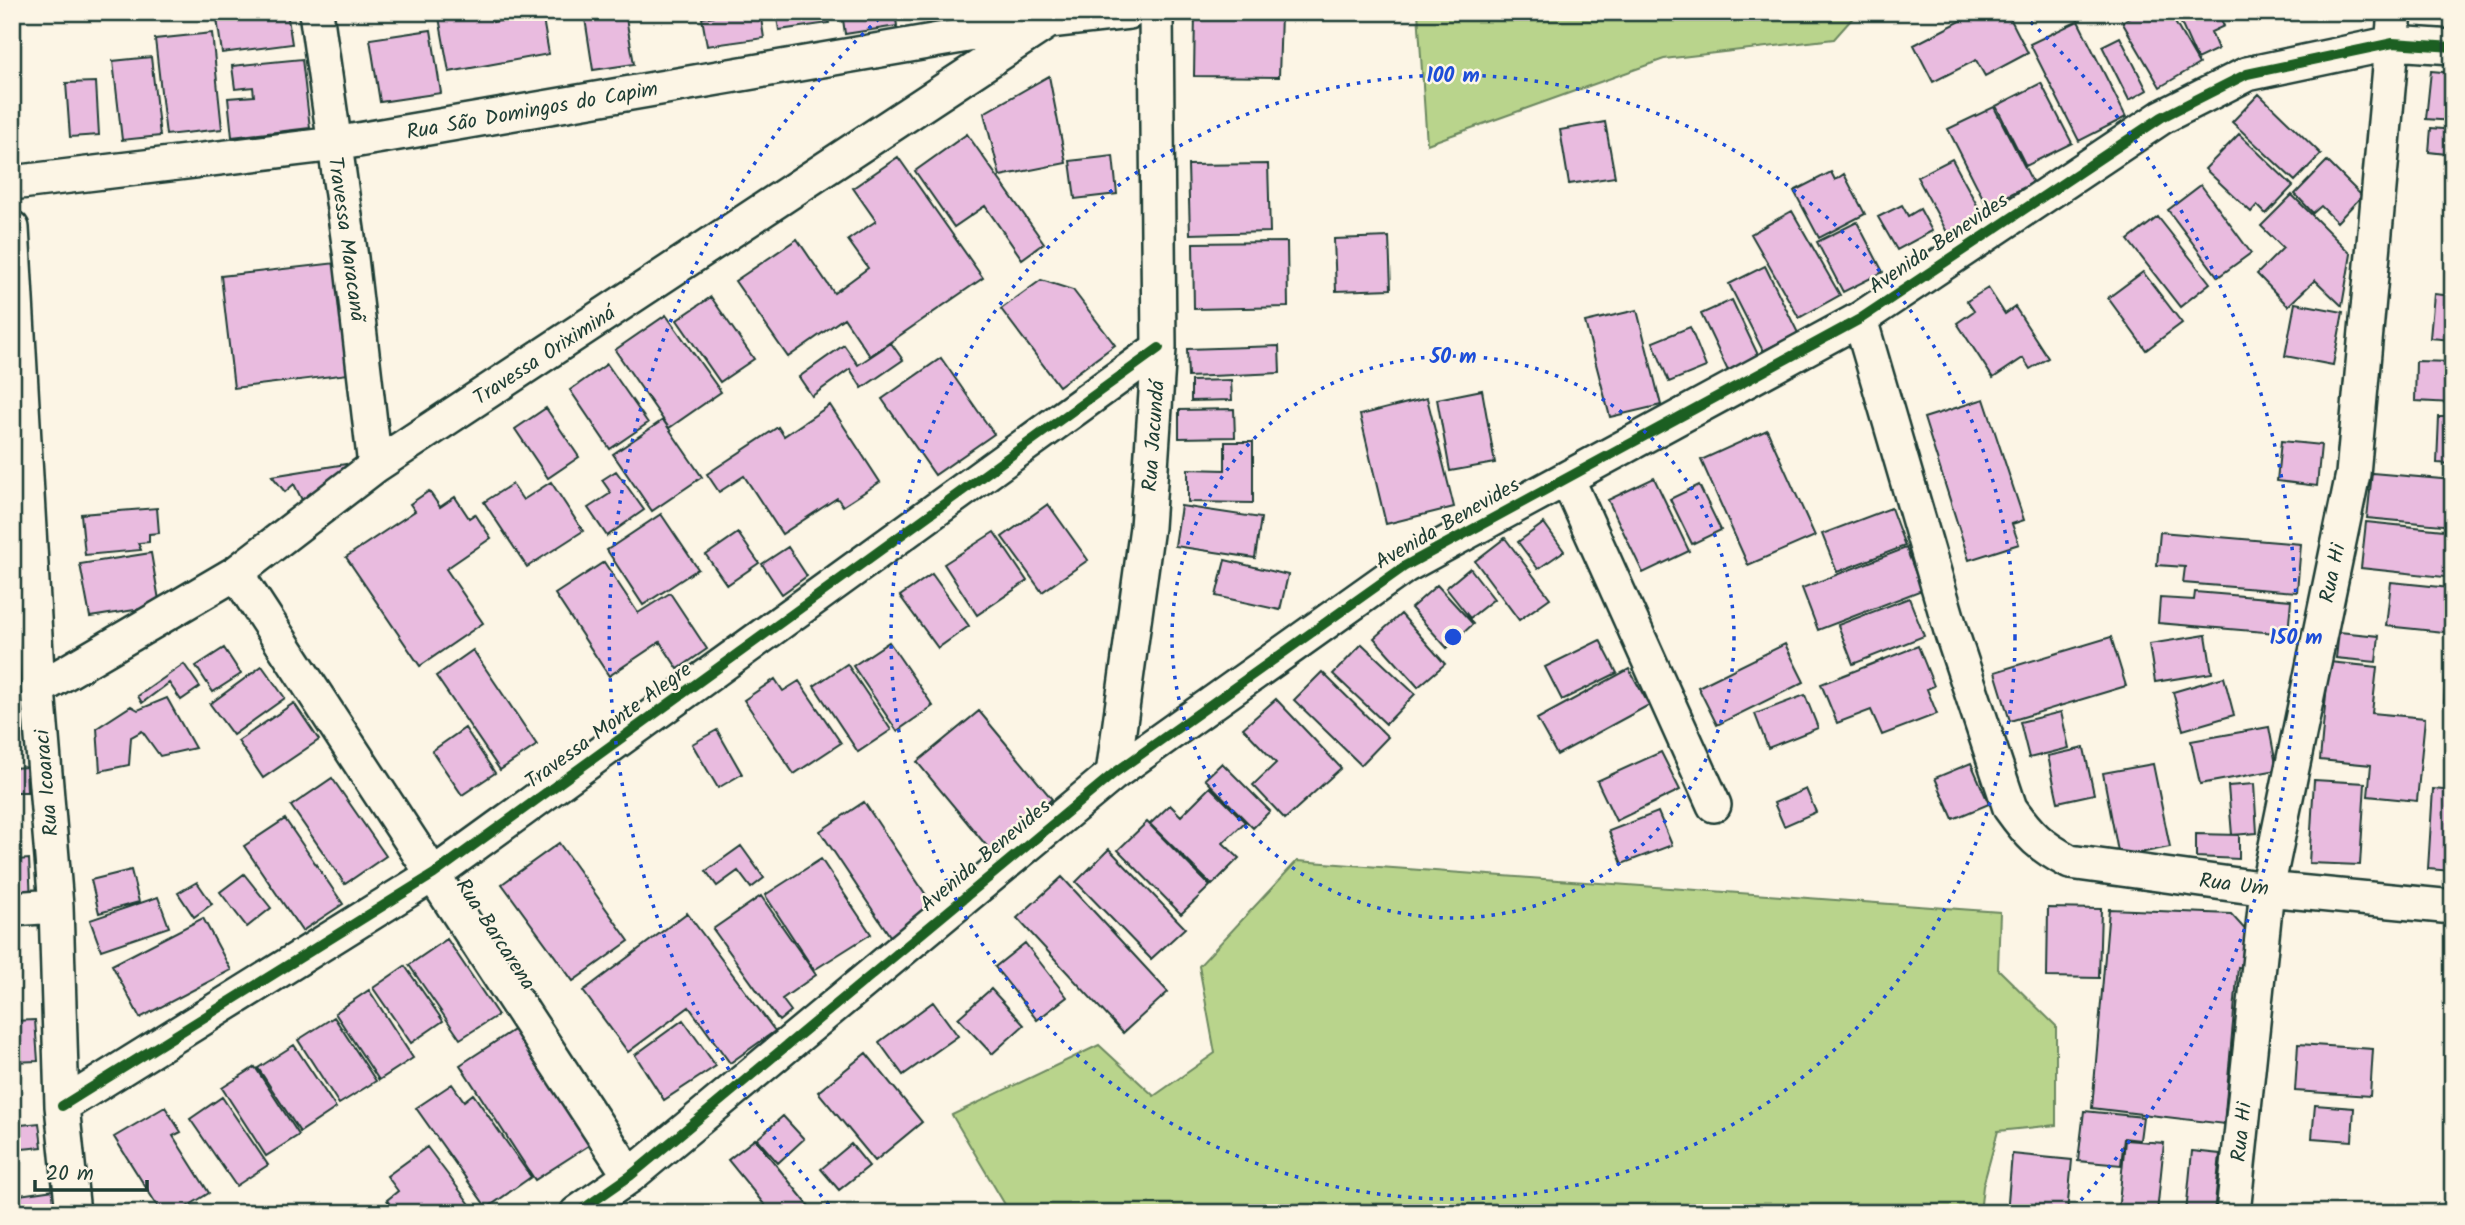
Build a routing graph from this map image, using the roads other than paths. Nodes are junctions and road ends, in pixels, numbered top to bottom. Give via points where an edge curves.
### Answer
1 (316, 12) edge
2 (1129, 12) edge
3 (1156, 12) edge
4 (1049, 21) junction
5 (2394, 28) edge
6 (2453, 47) edge
7 (335, 144) junction
8 (12, 183) edge
9 (12, 228) edge
10 (1860, 319) junction
11 (1159, 348) junction
12 (375, 466) junction
13 (1567, 478) junction
14 (236, 573) junction
15 (38, 689) junction
16 (1112, 774) junction
17 (1714, 804) dead end
18 (434, 874) junction
19 (2267, 889) junction
20 (55, 906) junction
21 (2453, 907) edge
22 (12, 909) edge
23 (62, 1106) junction
24 (630, 1177) junction
25 (73, 1213) edge
26 (577, 1213) edge
27 (2233, 1213) edge

1 - 7 street, Travessa Maracanã
2 - 4 street, Rua São Domingos do Capim
3 - 11 street, Rua Jacundá
4 - 7 street, Rua São Domingos do Capim
4 - 12 street, Travessa Oriximiná
5 - 6 street, Avenida Benevides
5 - 10 street, Avenida Benevides via 2247,74 2162,117
5 - 19 street, Rua Hi via 2353,474
7 - 8 street, Rua São Domingos do Capim
7 - 12 street, Travessa Maracanã
9 - 15 street, Rua Icoaraci
10 - 13 street, Avenida Benevides
10 - 19 street, Rua Um via 1952,634 2010,808 2043,848 2070,862
11 - 16 street, Rua Jacundá via 1147,527
11 - 18 street, Travessa Monte Alegre
12 - 14 street, Travessa Oriximiná
13 - 16 street, Avenida Benevides via 1405,566
13 - 17 street
14 - 15 street, Travessa Oriximiná
14 - 18 street, Rua Barcarena
15 - 20 street, Rua Icoaraci
16 - 24 street, Avenida Benevides
18 - 23 street, Travessa Monte Alegre
18 - 24 street, Rua Barcarena
19 - 21 street, Rua Um
19 - 27 street, Rua Hi
20 - 22 street
20 - 23 street, Rua Icoaraci
23 - 25 street, Rua Icoaraci
24 - 26 street, Avenida Benevides

